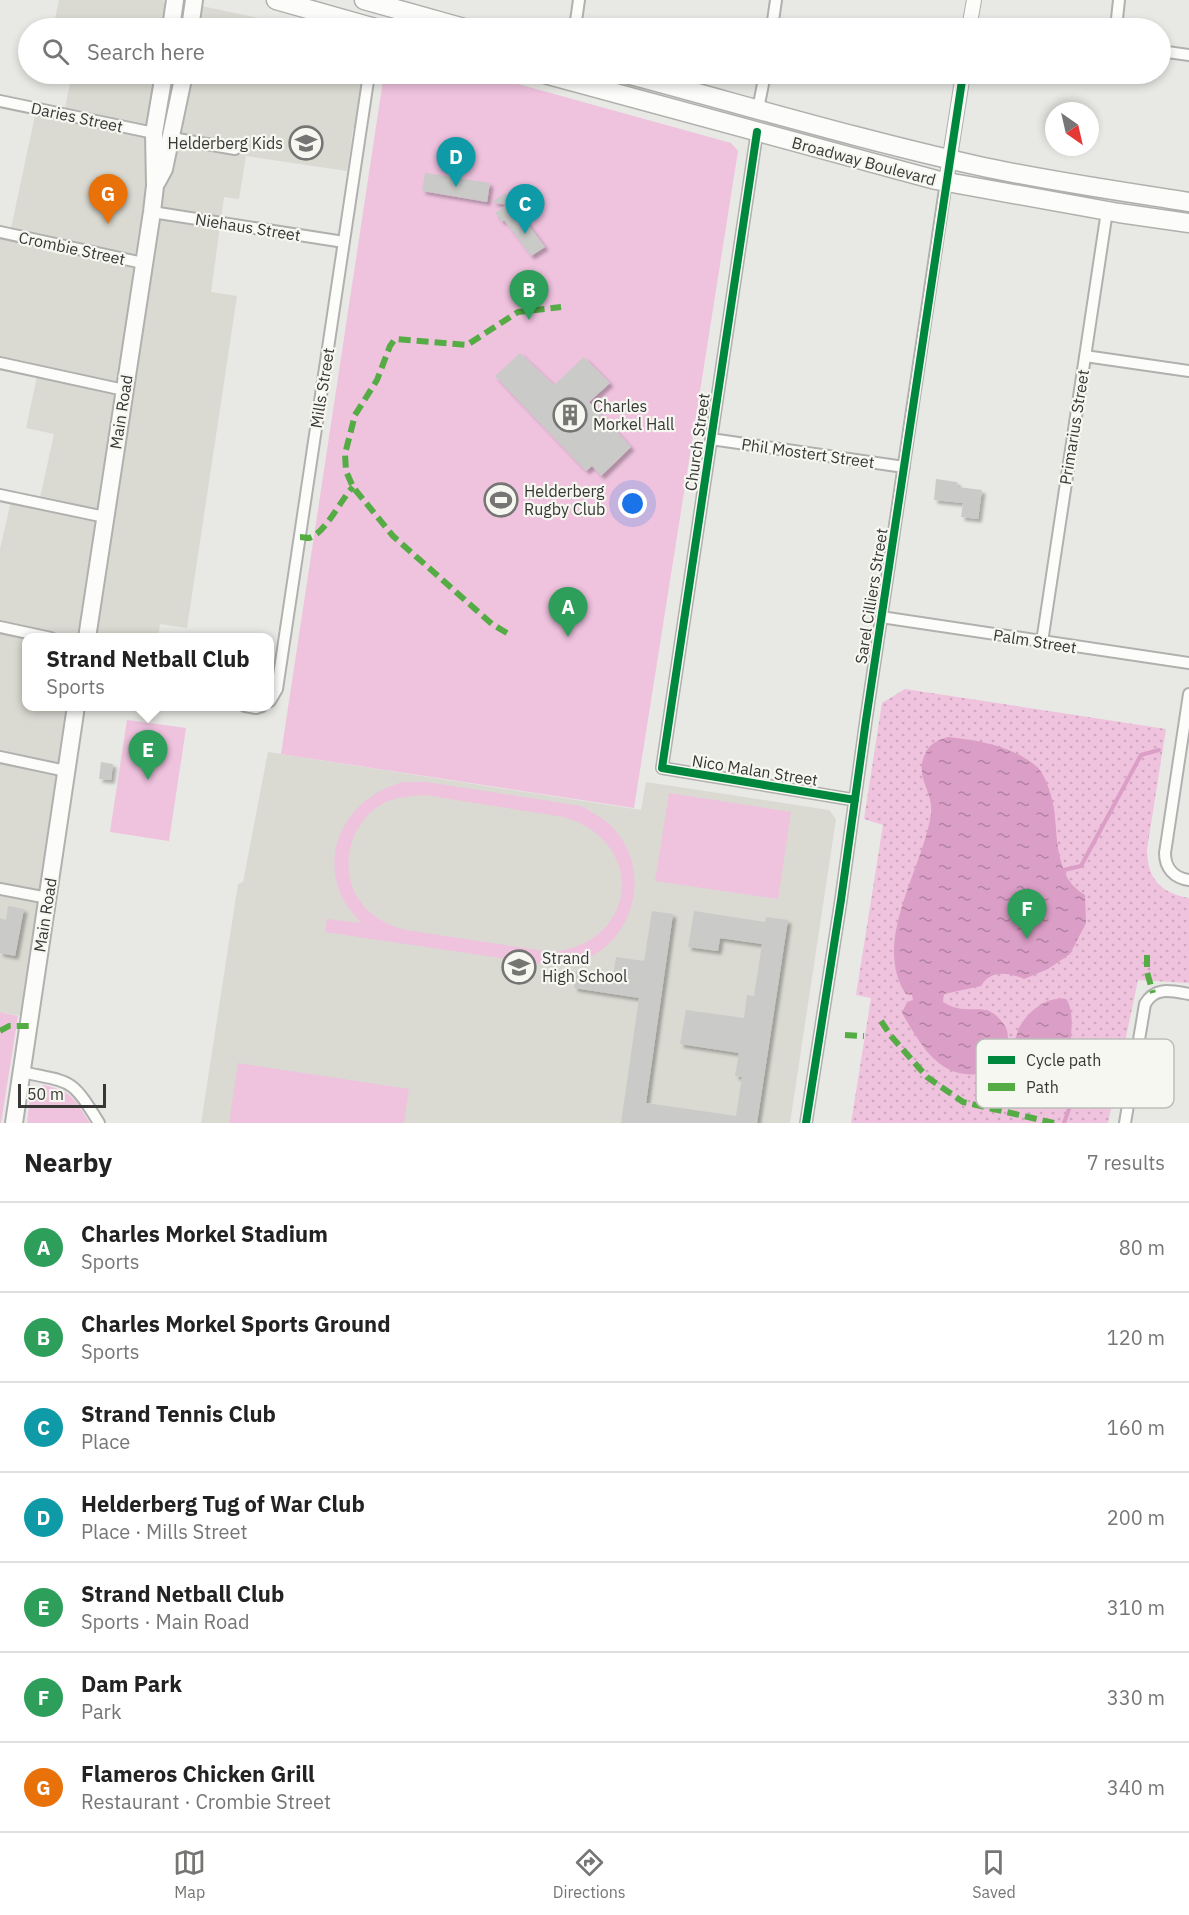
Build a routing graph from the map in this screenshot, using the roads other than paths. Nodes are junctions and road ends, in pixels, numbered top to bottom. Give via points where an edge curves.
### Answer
1 (164, 0) edge
2 (175, 0) edge
3 (194, 0) edge
4 (276, 0) edge
5 (364, 0) edge
6 (579, 0) edge
7 (776, 0) edge
8 (974, 0) edge
9 (1119, 0) edge
10 (382, 3) edge
11 (169, 18) edge
12 (172, 18) edge
13 (191, 18) edge
14 (340, 18) edge
15 (431, 18) edge
16 (576, 18) edge
17 (773, 18) edge
18 (971, 18) edge
19 (1117, 18) edge
20 (1171, 52) edge
21 (1189, 55) edge
22 (162, 84) edge
23 (182, 84) edge
24 (368, 84) edge
25 (596, 84) edge
26 (664, 84) edge
27 (763, 84) edge
28 (961, 84) edge
29 (0, 101) edge
30 (758, 109) junction
31 (758, 132) junction
32 (154, 133) junction
33 (172, 138) junction
34 (235, 149) dead end
35 (950, 159) junction
36 (946, 182) junction
37 (155, 186) junction
38 (1189, 202) edge
39 (1107, 211) junction
40 (152, 212) junction
41 (1189, 223) edge
42 (0, 232) edge
43 (344, 242) junction
44 (143, 263) junction
45 (1085, 356) junction
46 (0, 363) edge
47 (1189, 372) edge
48 (124, 390) junction
49 (711, 439) junction
50 (904, 467) junction
51 (0, 495) edge
52 (105, 517) junction
53 (881, 617) junction
54 (0, 627) edge
55 (28, 633) edge
56 (88, 633) edge
57 (1042, 642) junction
58 (1189, 663) edge
59 (274, 694) edge
60 (1189, 694) edge
61 (75, 711) edge
62 (1185, 743) edge
63 (664, 756) joint
64 (0, 757) edge
65 (66, 771) junction
66 (855, 800) junction
67 (1189, 880) edge
68 (0, 889) edge
69 (48, 898) junction
70 (1189, 994) edge
71 (1139, 1039) edge
72 (22, 1072) junction
73 (1128, 1108) edge
74 (14, 1123) edge
75 (99, 1123) edge
76 (806, 1123) edge
77 (1125, 1123) edge

1 - 11 main road
2 - 12 main road
3 - 13 main road
4 - 14 main road
5 - 10 main road
6 - 16 street
7 - 17 street
8 - 18 street
9 - 19 street
10 - 15 main road
20 - 21 street
22 - 32 main road, Main Road
23 - 33 main road, Main Road
24 - 43 street, Mills Street
25 - 31 main road, Broadway Boulevard
26 - 30 main road, Broadway Boulevard
27 - 30 street
28 - 35 street, Sarel Cilliers Street
29 - 32 street, Daries Street
30 - 35 main road, Broadway Boulevard
31 - 36 main road, Broadway Boulevard
31 - 49 street, Church Street
32 - 37 main road, Main Road
33 - 34 street
33 - 37 main road, Main Road
35 - 36 street, Sarel Cilliers Street
35 - 38 main road, Broadway Boulevard via 1054,181
36 - 39 main road, Broadway Boulevard
36 - 50 street, Sarel Cilliers Street
37 - 40 main road, Main Road
39 - 41 main road, Broadway Boulevard
39 - 45 street, Primarius Street
40 - 43 street, Niehaus Street
40 - 44 main road, Main Road
42 - 44 street, Crombie Street
43 - 59 street, Mills Street
44 - 48 main road, Main Road
45 - 47 street
45 - 57 street, Primarius Street
46 - 48 street
48 - 52 main road, Main Road
49 - 50 street, Phil Mostert Street
49 - 63 street, Church Street
50 - 53 street, Sarel Cilliers Street
51 - 52 street
52 - 56 main road, Main Road
53 - 57 street, Palm Street
53 - 66 street, Sarel Cilliers Street
54 - 55 street
57 - 58 street, Palm Street
60 - 62 street
61 - 65 main road, Main Road
62 - 67 street via 1165,859 1170,870
63 - 66 street, Nico Malan Street via 662,768
64 - 65 street
65 - 69 main road, Main Road
66 - 76 street, Sarel Cilliers Street
68 - 69 street
69 - 72 main road, Main Road
70 - 71 street via 1159,991 1150,996
72 - 74 main road, Main Road
72 - 75 street via 60,1079 72,1086
73 - 77 street

